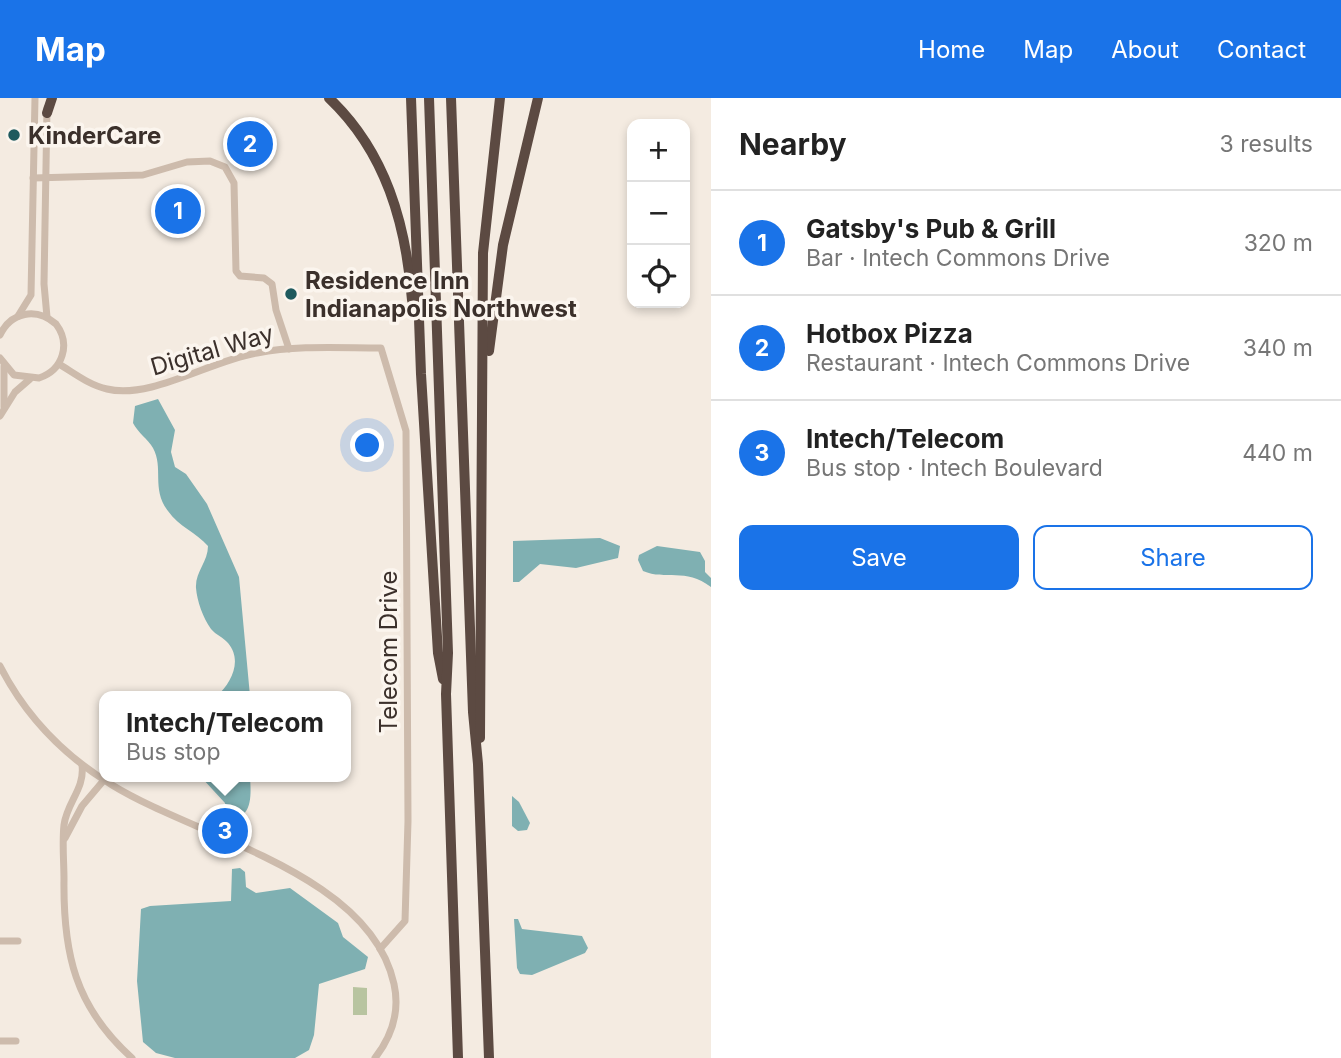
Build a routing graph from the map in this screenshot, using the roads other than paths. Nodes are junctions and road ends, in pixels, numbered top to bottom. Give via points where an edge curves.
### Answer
1 (35, 98) edge
2 (49, 98) edge
3 (329, 98) edge
4 (411, 98) edge
5 (429, 98) edge
6 (451, 98) edge
7 (493, 98) edge
8 (500, 98) edge
9 (538, 98) edge
10 (47, 113) joint
11 (495, 120) junction
12 (33, 178) junction
13 (46, 178) junction
14 (18, 316) junction
15 (47, 317) junction
16 (0, 335) edge
17 (382, 348) joint
18 (289, 349) junction
19 (2, 361) edge
20 (59, 364) junction
21 (421, 374) junction
22 (30, 379) junction
23 (485, 382) junction
24 (4, 408) junction
25 (0, 416) edge
26 (0, 666) edge
27 (446, 694) junction
28 (478, 764) junction
29 (82, 765) junction
30 (99, 777) edge
31 (102, 782) edge
32 (108, 782) edge
33 (64, 839) junction
34 (18, 941) dead end
35 (0, 942) edge
36 (380, 949) junction
37 (0, 1041) edge
38 (16, 1041) dead end
39 (132, 1058) edge
40 (375, 1058) edge
41 (458, 1058) edge
42 (489, 1058) edge

1 - 12 street
2 - 10 highway
3 - 21 highway via 367,142 390,189 403,232
4 - 21 highway
5 - 27 highway
6 - 28 highway
7 - 11 highway
8 - 11 highway
9 - 23 highway via 503,245
10 - 13 street
11 - 23 highway via 484,253
12 - 13 street
12 - 14 street via 31,295
13 - 15 street
13 - 18 street via 143,174 187,162 222,164 234,183 236,271 272,284
14 - 15 street
14 - 16 street
15 - 20 street via 63,337
17 - 18 street, Digital Way
17 - 36 street, Telecom Drive via 406,431 408,821 405,921
18 - 20 street, Digital Way via 234,359 131,391 101,388
19 - 22 street via 14,375
19 - 24 street
20 - 22 street via 46,376
21 - 27 highway via 438,653
22 - 24 street
23 - 28 highway via 483,711
24 - 25 street
26 - 29 street via 40,726
27 - 41 highway
28 - 42 highway
29 - 30 street
29 - 33 street via 83,784 67,815
31 - 33 street
32 - 36 street via 324,888 355,914
33 - 39 street via 64,920 73,973 102,1027
34 - 35 street
36 - 40 street via 396,993 396,1016
37 - 38 street

